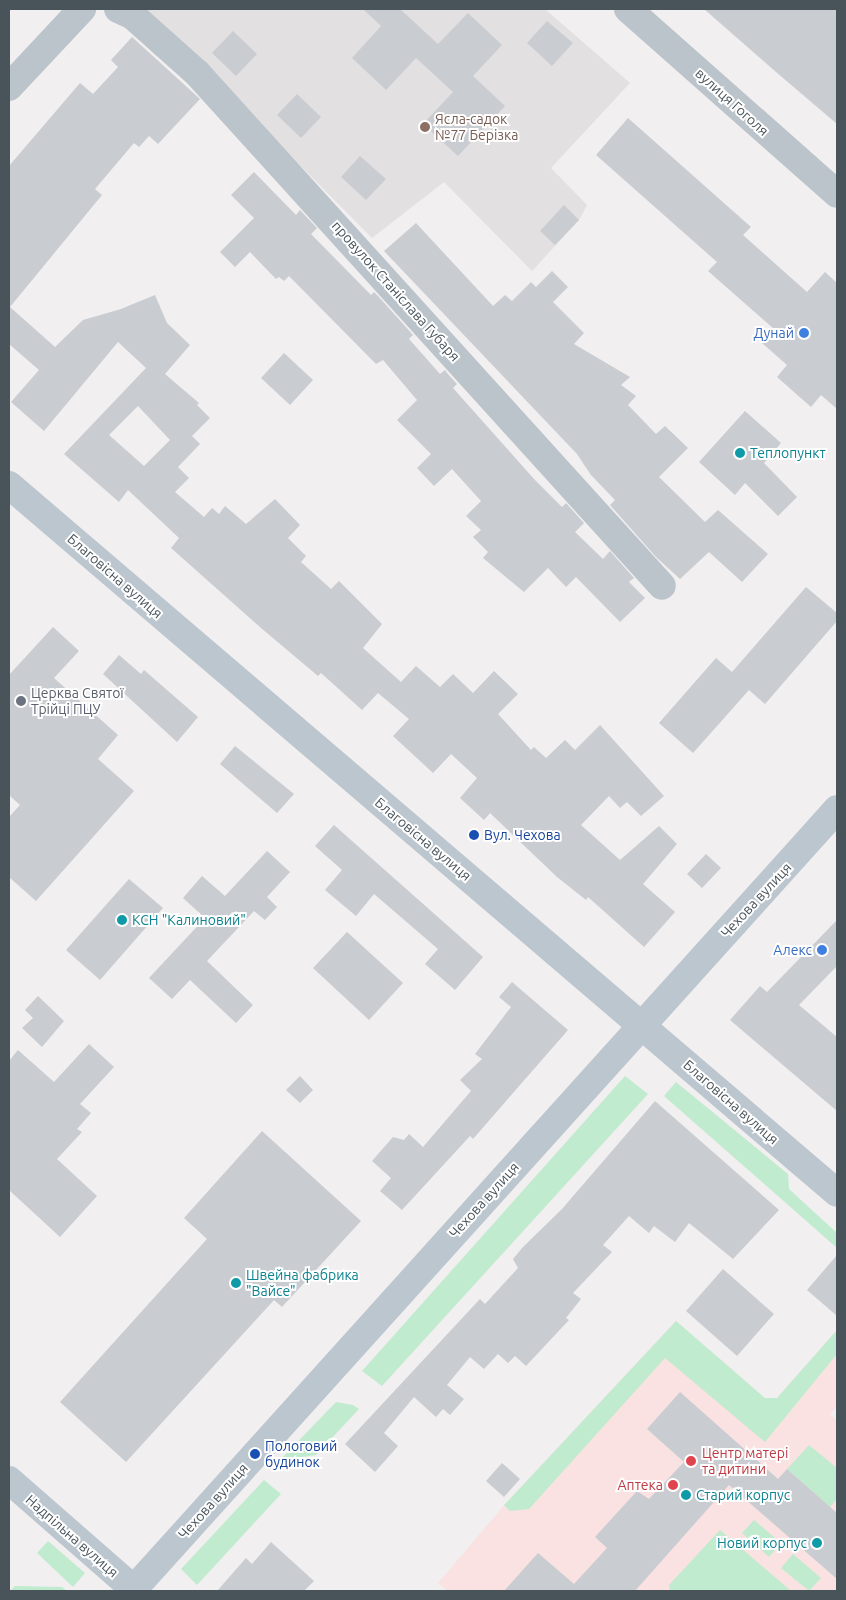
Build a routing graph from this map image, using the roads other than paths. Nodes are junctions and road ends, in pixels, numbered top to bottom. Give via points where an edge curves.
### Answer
1 (82, 9) edge
2 (118, 9) edge
3 (628, 9) edge
4 (9, 87) edge
5 (837, 194) edge
6 (9, 486) edge
7 (662, 586) dead end
8 (837, 809) edge
9 (642, 1024) junction
10 (837, 1193) edge
11 (9, 1480) edge
12 (134, 1591) edge

1 - 4 street
2 - 7 street, провулок Станіслава Губаря via 133,16 197,73
3 - 5 street, вулиця Гоголя
6 - 9 main road, Благовісна вулиця
8 - 9 main road, Чехова вулиця
9 - 10 main road, Благовісна вулиця
9 - 12 main road, Чехова вулиця
11 - 12 main road, Надпільна вулиця

